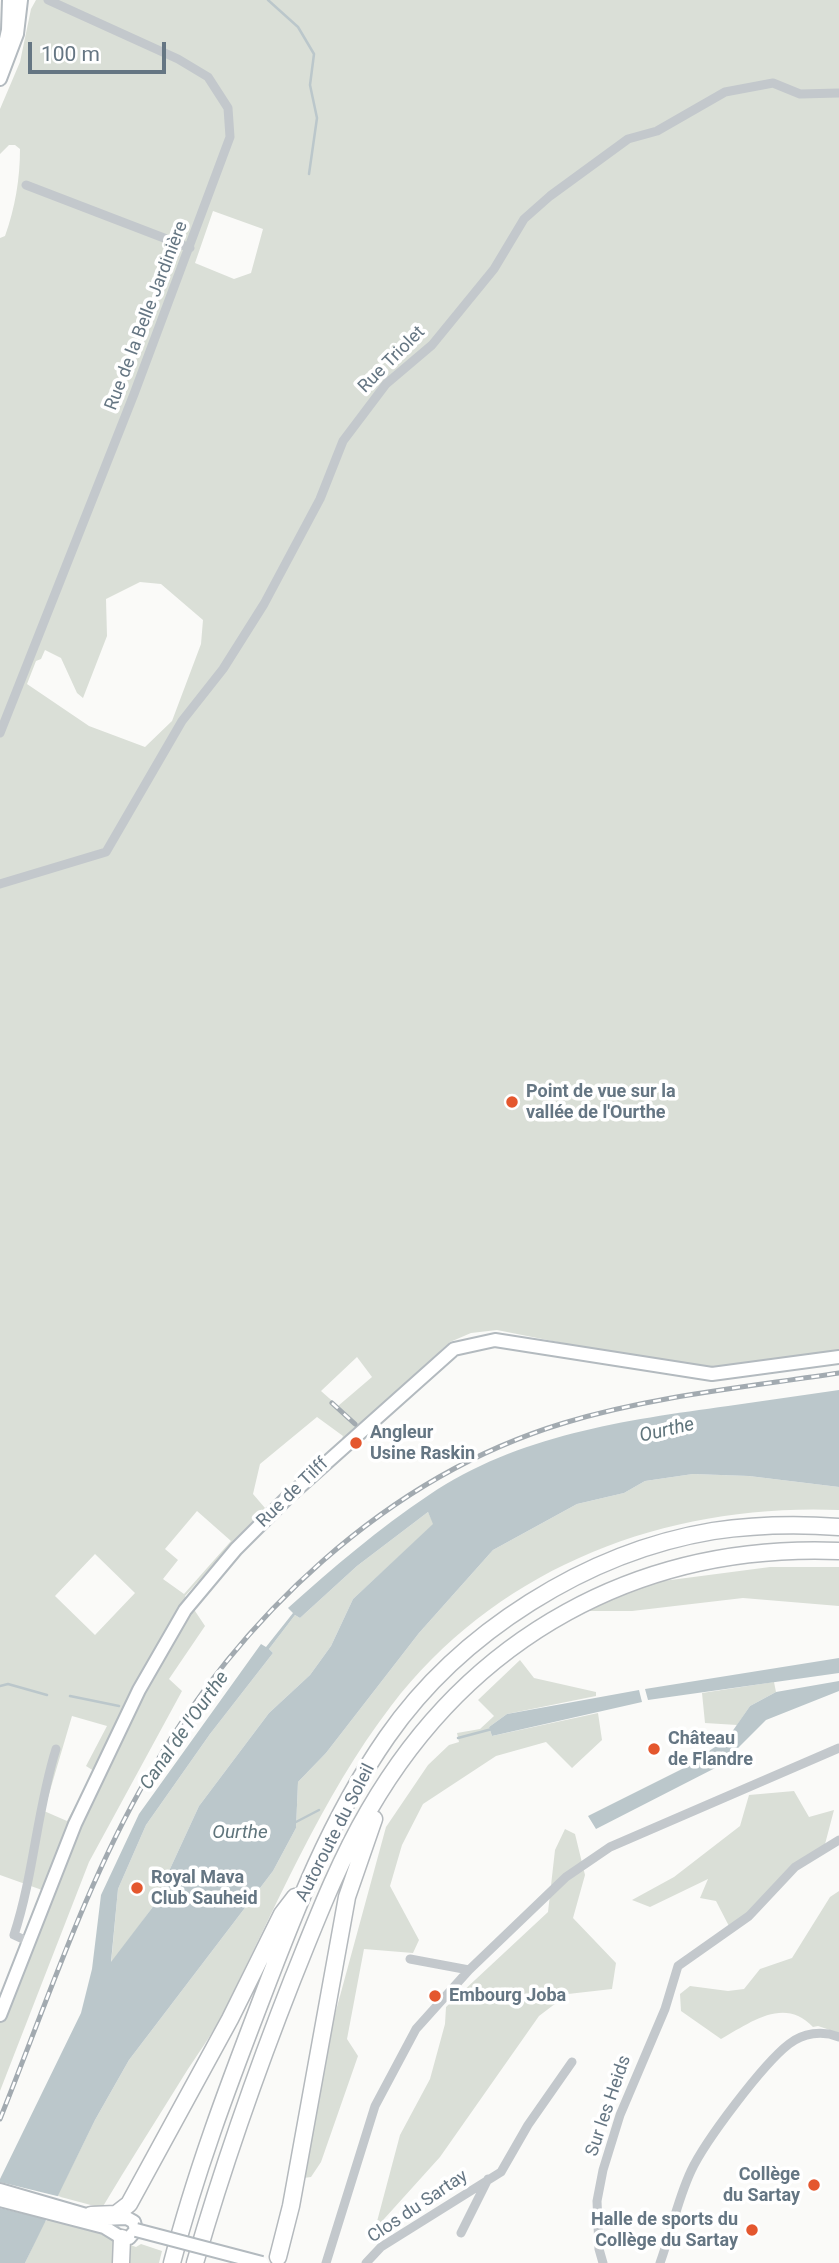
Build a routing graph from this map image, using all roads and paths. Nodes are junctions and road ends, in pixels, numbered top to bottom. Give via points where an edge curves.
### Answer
1 (9, 0) edge
2 (21, 0) edge
3 (48, 0) edge
4 (0, 63) edge
5 (0, 79) edge
6 (839, 93) edge
7 (26, 184) dead end
8 (190, 248) junction
9 (0, 733) edge
10 (0, 884) edge
11 (839, 1357) edge
12 (839, 1527) edge
13 (839, 1551) edge
14 (839, 1748) edge
15 (56, 1749) dead end
16 (377, 1798) junction
17 (839, 1840) edge
18 (311, 1875) junction
19 (27, 1941) junction
20 (410, 1959) dead end
21 (469, 1970) junction
22 (0, 2015) edge
23 (839, 2037) edge
24 (572, 2062) dead end
25 (150, 2167) junction
26 (488, 2179) junction
27 (0, 2190) edge
28 (0, 2200) edge
29 (91, 2215) junction
30 (124, 2228) junction
31 (461, 2233) dead end
32 (273, 2261) edge
33 (121, 2263) edge
34 (172, 2263) edge
35 (195, 2263) edge
36 (326, 2263) edge
37 (366, 2263) edge
38 (603, 2263) edge
39 (660, 2263) edge

1 - 4 main road
2 - 5 main road via 17,34
3 - 8 street, Rue de la Belle Jardinière via 196,68 220,91 228,108 230,137
6 - 10 street, Rue Triolet via 800,94 773,83 725,92 657,131 628,139 524,219 494,269 432,345 386,384 343,441 320,499 270,594 223,669 181,721 106,852
7 - 8 street
8 - 9 street, Rue de la Belle Jardinière
11 - 19 main road, Rue de Tilff via 712,1374 495,1340 454,1349 287,1498 185,1610 107,1755
12 - 18 highway, Autoroute du Soleil via 744,1528 688,1537 603,1565 531,1603 474,1644 411,1707 363,1773
13 - 16 highway, Autoroute du Soleil via 715,1557 647,1576 580,1604 511,1647 467,1684 412,1746
14 - 21 street via 610,1847 566,1877
15 - 19 street via 26,1898 14,1935
16 - 32 highway via 346,1897 291,2206
16 - 35 highway, Autoroute du Soleil via 338,1871 272,2031 222,2167
17 - 38 street, Sur les Heids via 795,1867 749,1916 678,1965 603,2170 597,2201 598,2249
18 - 25 highway via 282,1914
18 - 34 highway, Autoroute du Soleil via 201,2161
19 - 22 main road, Rue de Tilff
20 - 21 street
21 - 36 street via 416,2029 375,2106
23 - 39 street via 826,2032 808,2034 789,2044 747,2091 691,2171
24 - 26 street, Clos du Sartay via 501,2172
25 - 29 highway via 116,2214
25 - 30 highway
26 - 31 street, Clos du Sartay
26 - 37 street, Clos du Sartay via 381,2247
27 - 29 main road
28 - 30 main road
29 - 30 main road
30 - 32 main road, bridge
30 - 33 highway

